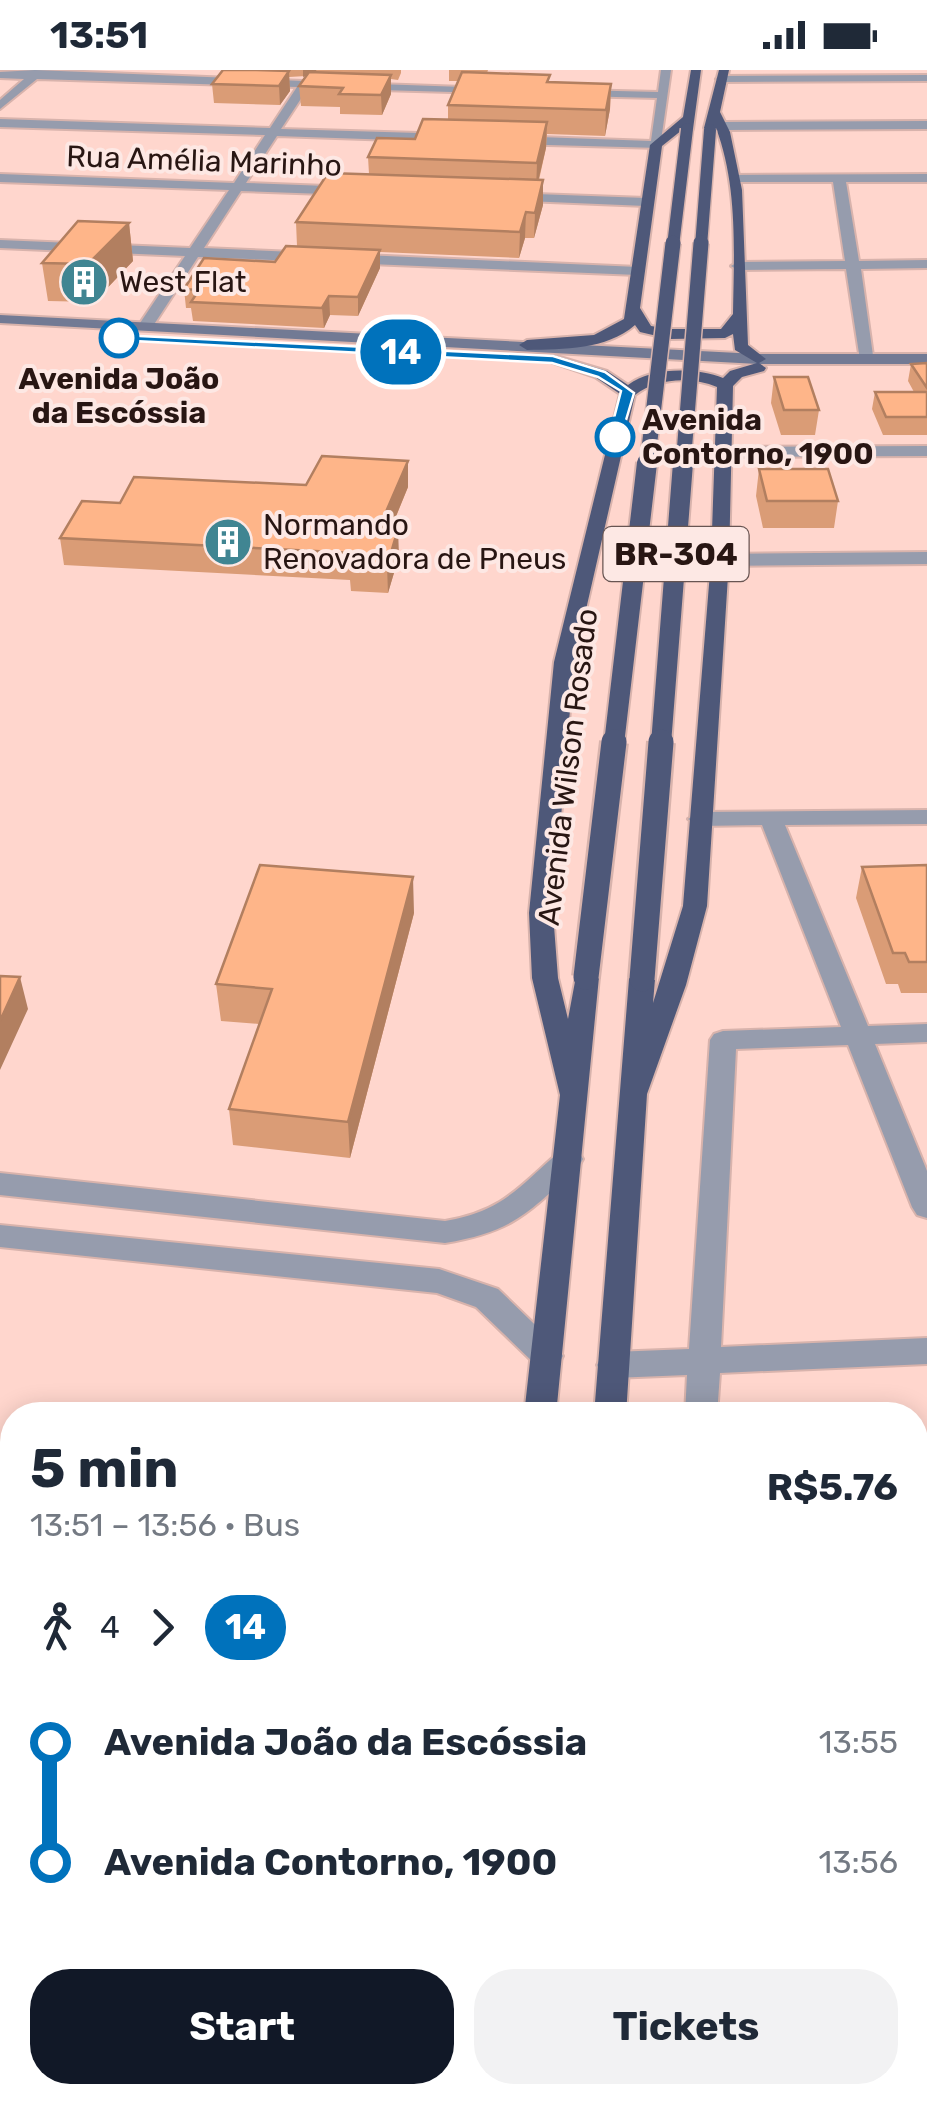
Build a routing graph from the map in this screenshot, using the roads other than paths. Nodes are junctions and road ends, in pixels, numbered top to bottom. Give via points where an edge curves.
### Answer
1 (326, 70) edge
2 (666, 70) edge
3 (696, 70) edge
4 (38, 73) edge
5 (0, 74) edge
6 (722, 74) edge
7 (836, 74) edge
8 (306, 77) edge
9 (927, 78) edge
10 (504, 90) edge
11 (563, 92) edge
12 (663, 95) junction
13 (0, 106) edge
14 (716, 122) junction
15 (0, 123) edge
16 (688, 123) junction
17 (927, 126) edge
18 (274, 132) junction
19 (465, 138) edge
20 (503, 140) edge
21 (656, 145) junction
22 (0, 178) edge
23 (840, 180) junction
24 (927, 180) edge
25 (734, 181) junction
26 (238, 187) junction
27 (374, 192) edge
28 (491, 196) edge
29 (646, 202) junction
30 (0, 244) edge
31 (194, 252) junction
32 (854, 264) junction
33 (927, 264) edge
34 (738, 266) junction
35 (638, 271) junction
36 (633, 308) junction
37 (740, 315) junction
38 (0, 321) edge
39 (146, 326) junction
40 (0, 332) edge
41 (304, 334) junction
42 (179, 341) junction
43 (528, 345) junction
44 (927, 359) edge
45 (553, 360) junction
46 (868, 360) junction
47 (758, 364) junction
48 (927, 368) edge
49 (725, 385) junction
50 (628, 393) junction
51 (927, 451) edge
52 (722, 458) junction
53 (927, 462) edge
54 (927, 558) edge
55 (720, 560) junction
56 (927, 817) edge
57 (772, 818) junction
58 (700, 820) junction
59 (927, 1033) edge
60 (858, 1034) junction
61 (575, 1100) junction
62 (632, 1102) junction
63 (569, 1159) junction
64 (0, 1184) edge
65 (927, 1206) edge
66 (0, 1236) edge
67 (927, 1350) edge
68 (547, 1356) junction
69 (703, 1359) junction
70 (613, 1365) junction
71 (542, 1402) edge
72 (611, 1402) edge
73 (701, 1402) edge

1 - 8 street via 322,77
2 - 12 street
3 - 16 highway, Avenida Wilson Rosado / BR-304
4 - 5 street
4 - 8 street
4 - 13 street
6 - 7 street
6 - 14 highway, BR-304
7 - 9 street
8 - 10 street
8 - 18 street
11 - 12 street
12 - 21 street
14 - 17 street
14 - 25 highway via 733,158
14 - 62 highway, BR-304, bridge
15 - 18 street
16 - 21 highway
16 - 61 highway, Avenida Wilson Rosado / BR-304, bridge
18 - 19 street
18 - 26 street
20 - 21 street
21 - 29 highway
22 - 26 street, Rua Amélia Marinho
23 - 24 street
23 - 25 street
23 - 32 street
25 - 34 highway
26 - 27 street, Rua Amélia Marinho
26 - 31 street
28 - 29 street
29 - 35 highway
30 - 31 street
31 - 35 street
31 - 39 street
32 - 33 street
32 - 34 street
32 - 46 street
34 - 37 highway
35 - 36 highway
36 - 37 highway via 641,326 670,334 725,333
36 - 43 highway via 626,327 607,336
37 - 47 highway via 740,347
38 - 39 main road
39 - 41 main road
40 - 42 main road
41 - 42 main road via 306,340 298,342
41 - 43 main road
42 - 45 main road
43 - 47 main road
44 - 46 main road
45 - 47 main road
45 - 50 highway via 602,374
46 - 47 main road
47 - 48 main road
47 - 49 highway
49 - 50 highway via 714,378 662,376
49 - 52 highway
50 - 61 highway via 564,662 541,913 546,978
51 - 52 street
52 - 53 street
52 - 55 highway
54 - 55 street
55 - 58 highway
56 - 57 street
57 - 58 street
57 - 60 street
58 - 62 highway via 694,906
59 - 60 street
60 - 65 street
60 - 69 street via 724,1040
61 - 63 highway, Avenida Wilson Rosado / BR-304
62 - 70 highway, BR-304
63 - 64 street via 508,1214 446,1232
63 - 68 highway, Avenida Wilson Rosado / BR-304
66 - 68 street via 439,1281 502,1309
67 - 69 street
68 - 71 highway, Avenida Wilson Rosado / BR-304
69 - 70 street
69 - 73 street
70 - 72 highway, BR-304

